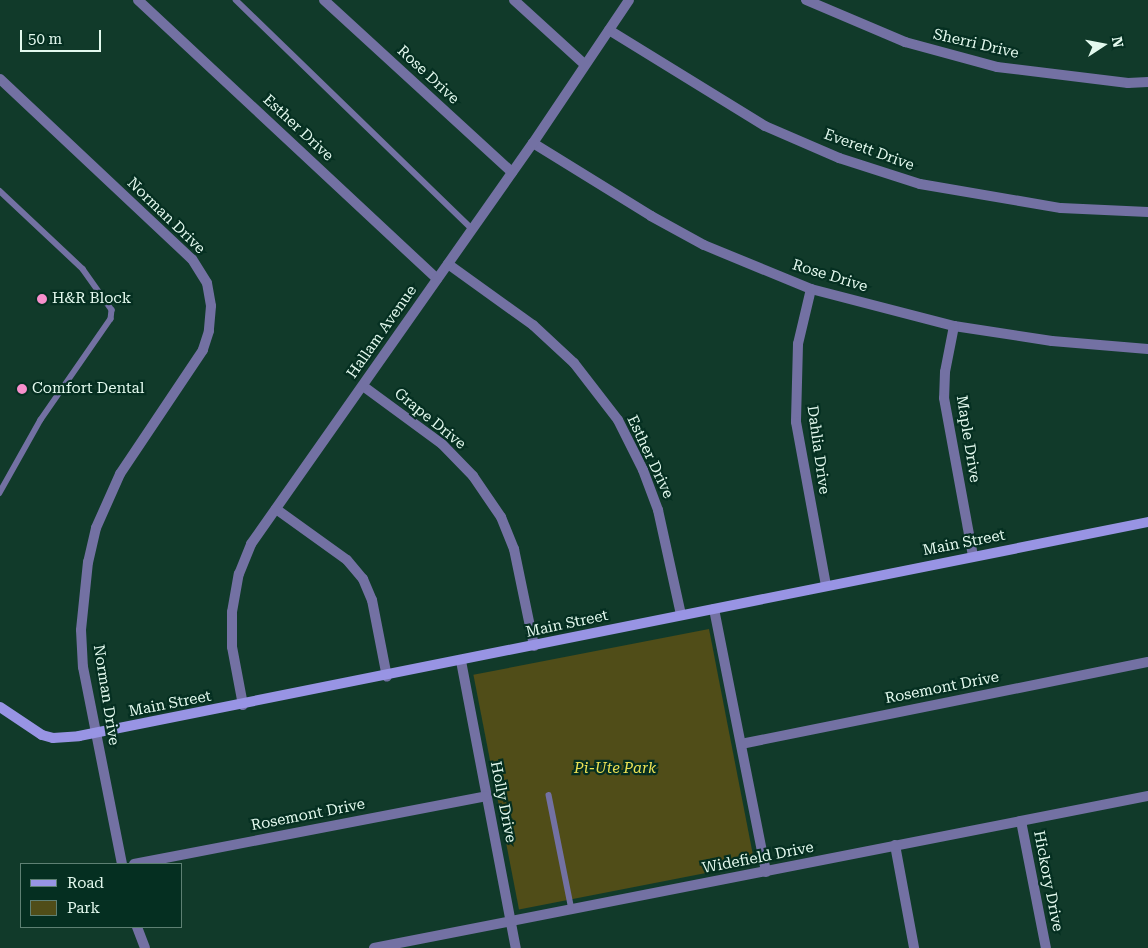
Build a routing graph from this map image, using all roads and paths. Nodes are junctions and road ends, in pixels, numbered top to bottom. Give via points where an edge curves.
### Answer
1 (138, 0) edge
2 (236, 0) edge
3 (324, 0) edge
4 (514, 0) edge
5 (629, 0) edge
6 (806, 0) edge
7 (609, 30) junction
8 (584, 64) junction
9 (0, 79) edge
10 (1148, 82) edge
11 (533, 143) junction
12 (512, 172) junction
13 (0, 191) edge
14 (1148, 212) edge
15 (472, 229) junction
16 (448, 264) junction
17 (437, 279) junction
18 (811, 289) junction
19 (954, 326) junction
20 (1148, 349) edge
21 (363, 386) junction
22 (0, 494) edge
23 (276, 509) junction
24 (1148, 522) edge
25 (973, 556) junction
26 (826, 585) junction
27 (714, 609) junction
28 (681, 615) junction
29 (534, 646) junction
30 (461, 661) junction
31 (1148, 662) edge
32 (387, 677) junction
33 (243, 705) junction
34 (0, 707) edge
35 (96, 734) junction
36 (741, 744) junction
37 (549, 795) dead end
38 (486, 796) junction
39 (1148, 796) edge
40 (1021, 820) junction
41 (895, 845) junction
42 (122, 863) edge
43 (139, 863) edge
44 (766, 872) junction
45 (572, 910) junction
46 (511, 922) junction
47 (137, 928) edge
48 (145, 948) edge
49 (379, 948) edge
50 (516, 948) edge
51 (914, 948) edge
52 (1046, 948) edge

1 - 17 street, Esther Drive
2 - 15 lane
3 - 12 street, Rose Drive
4 - 8 street
5 - 7 street, Hallam Avenue
6 - 10 street, Sherri Drive via 905,42 996,67 1128,83
7 - 8 street, Hallam Avenue
7 - 14 street, Everett Drive via 765,126 839,158 920,184 1061,208
8 - 11 street, Hallam Avenue
9 - 35 street, Norman Drive via 192,258 207,283 211,306 209,332 203,350 120,474 96,528 88,562 81,630 83,667
11 - 12 street, Hallam Avenue
11 - 18 street, Rose Drive via 704,245
12 - 15 street, Hallam Avenue
13 - 22 lane via 83,269 112,310 111,320 41,420
15 - 16 street, Hallam Avenue
16 - 17 street, Hallam Avenue
16 - 28 street, Esther Drive via 533,325 574,363 618,420 643,470 658,510
17 - 21 street, Hallam Avenue
18 - 19 street, Rose Drive
18 - 26 street, Dahlia Drive via 798,344 796,422
19 - 20 street, Rose Drive via 1052,341
19 - 25 street, Maple Drive via 945,372 944,398
21 - 23 street, Hallam Avenue
21 - 29 street, Grape Drive via 442,444 473,476 501,517 514,550
23 - 32 street via 347,560 363,579 372,600
23 - 33 street, Hallam Avenue via 251,544 239,574 232,612 232,647
24 - 25 main road, Main Street
25 - 26 main road, Main Street
26 - 27 main road, Main Street
27 - 28 main road, Main Street
27 - 36 street
28 - 29 main road, Main Street
29 - 30 main road, Main Street
30 - 32 main road, Main Street
30 - 38 street, Holly Drive
31 - 36 street, Rosemont Drive
32 - 33 main road, Main Street
33 - 35 main road, Main Street
34 - 35 main road, Main Street via 30,730 53,738
35 - 42 street, Norman Drive
36 - 44 street
37 - 45 lane
38 - 43 street, Rosemont Drive
38 - 46 street, Holly Drive
39 - 40 street, Widefield Drive
40 - 41 street, Widefield Drive
40 - 52 street, Hickory Drive
41 - 44 street, Widefield Drive
41 - 51 street
44 - 45 street, Widefield Drive
45 - 46 street, Widefield Drive
46 - 49 street, Widefield Drive
46 - 50 street, Holly Drive
47 - 48 street

